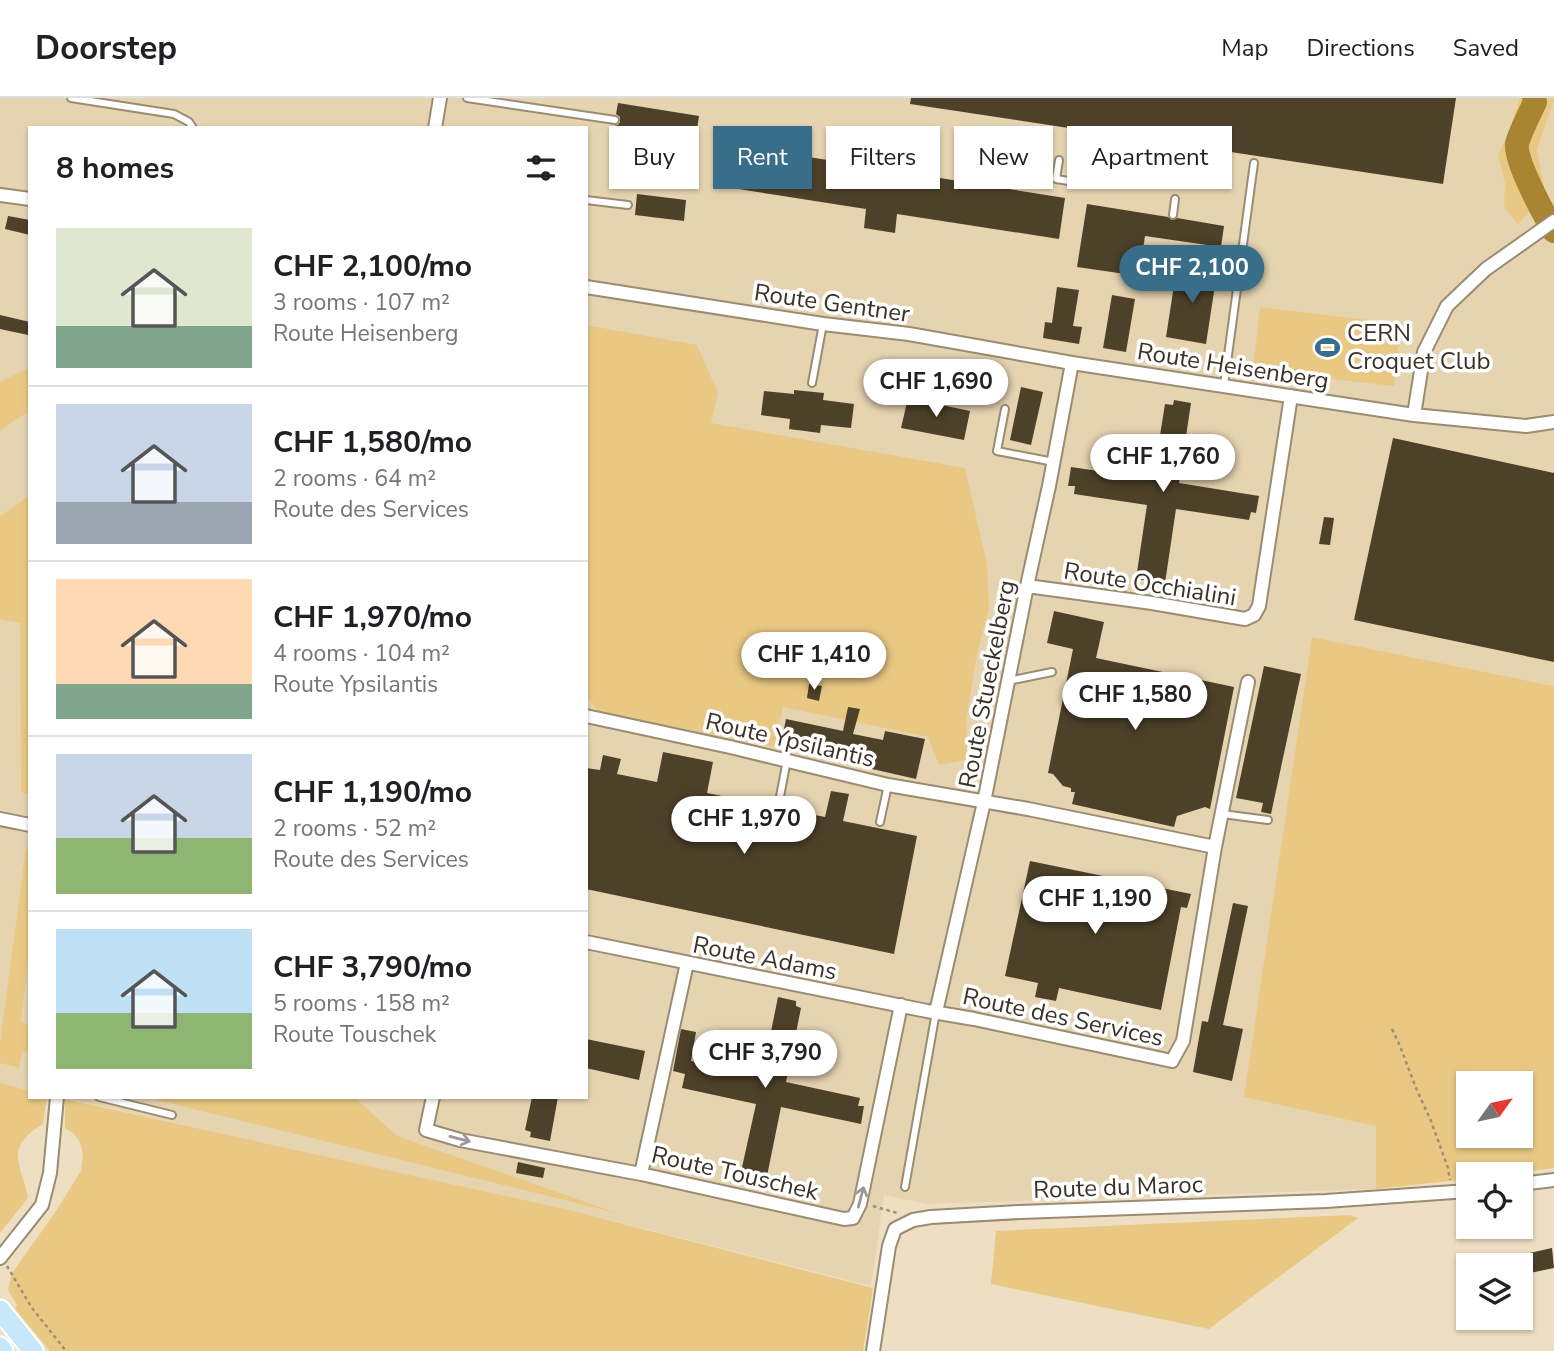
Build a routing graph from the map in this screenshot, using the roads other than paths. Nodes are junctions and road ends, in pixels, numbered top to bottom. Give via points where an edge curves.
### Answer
1 (71, 98) edge
2 (440, 98) edge
3 (467, 98) edge
4 (615, 120) dead end
5 (192, 126) edge
6 (435, 126) edge
7 (1059, 160) dead end
8 (1254, 163) dead end
9 (1067, 181) edge
10 (0, 195) edge
11 (1175, 199) dead end
12 (28, 200) edge
13 (588, 200) edge
14 (628, 205) dead end
15 (1173, 215) dead end
16 (1554, 220) edge
17 (588, 287) edge
18 (823, 324) junction
19 (1072, 363) junction
20 (812, 383) dead end
21 (1224, 385) junction
22 (1292, 396) junction
23 (1005, 409) dead end
24 (1414, 415) junction
25 (1554, 422) edge
26 (1054, 462) junction
27 (1027, 586) junction
28 (1052, 672) dead end
29 (1008, 681) junction
30 (1248, 682) dead end
31 (588, 716) edge
32 (787, 760) junction
33 (888, 785) junction
34 (985, 802) junction
35 (778, 807) dead end
36 (1222, 814) junction
37 (0, 819) edge
38 (1268, 820) dead end
39 (880, 822) dead end
40 (28, 825) edge
41 (1215, 848) junction
42 (588, 942) edge
43 (687, 963) junction
44 (901, 1005) junction
45 (936, 1013) junction
46 (57, 1099) edge
47 (107, 1099) edge
48 (433, 1099) edge
49 (172, 1115) dead end
50 (641, 1174) junction
51 (1554, 1180) edge
52 (1533, 1183) edge
53 (905, 1187) dead end
54 (1456, 1192) edge
55 (1, 1257) edge
56 (0, 1310) edge
57 (33, 1351) edge
58 (873, 1351) edge

1 - 5 lane via 174,114
2 - 6 street
3 - 4 lane
7 - 9 lane via 1056,179
8 - 21 lane
10 - 12 street
11 - 15 lane
13 - 14 lane
16 - 24 street via 1486,269 1447,306 1424,352
17 - 18 street, Route Gentner
18 - 19 street, Route Gentner
18 - 20 lane
19 - 21 street, Route Heisenberg
19 - 26 street, Route Stueckelberg
21 - 22 street, Route Heisenberg
22 - 24 street, Route Heisenberg
22 - 27 street, Route Occhialini via 1254,615 1245,619
23 - 26 lane via 997,450
24 - 25 street, Route Heisenberg via 1527,426
26 - 27 street, Route Stueckelberg
27 - 29 street, Route Stueckelberg
28 - 29 lane
29 - 34 street, Route Stueckelberg
30 - 36 street, Route des Services
31 - 32 street, Route Ypsilantis
32 - 33 street, Route Ypsilantis
32 - 35 lane
33 - 34 street, Route Ypsilantis
33 - 39 lane
34 - 41 street
34 - 45 street, Route Stueckelberg
36 - 38 lane
36 - 41 street, Route des Services
37 - 40 street
41 - 45 street, Route des Services via 1183,1041 1172,1062
42 - 43 street, Route Adams
43 - 44 street, Route Adams
43 - 50 street
44 - 45 street, Route Adams
50 -> 44 street, Route Touschek via 844,1219 853,1217 860,1204
45 - 53 lane
46 - 55 street via 50,1173 41,1208
47 - 49 lane
48 -> 50 street, Route Touschek via 426,1130
51 - 52 street
54 - 58 street, Route du Maroc via 912,1220 895,1229
56 - 57 main road

